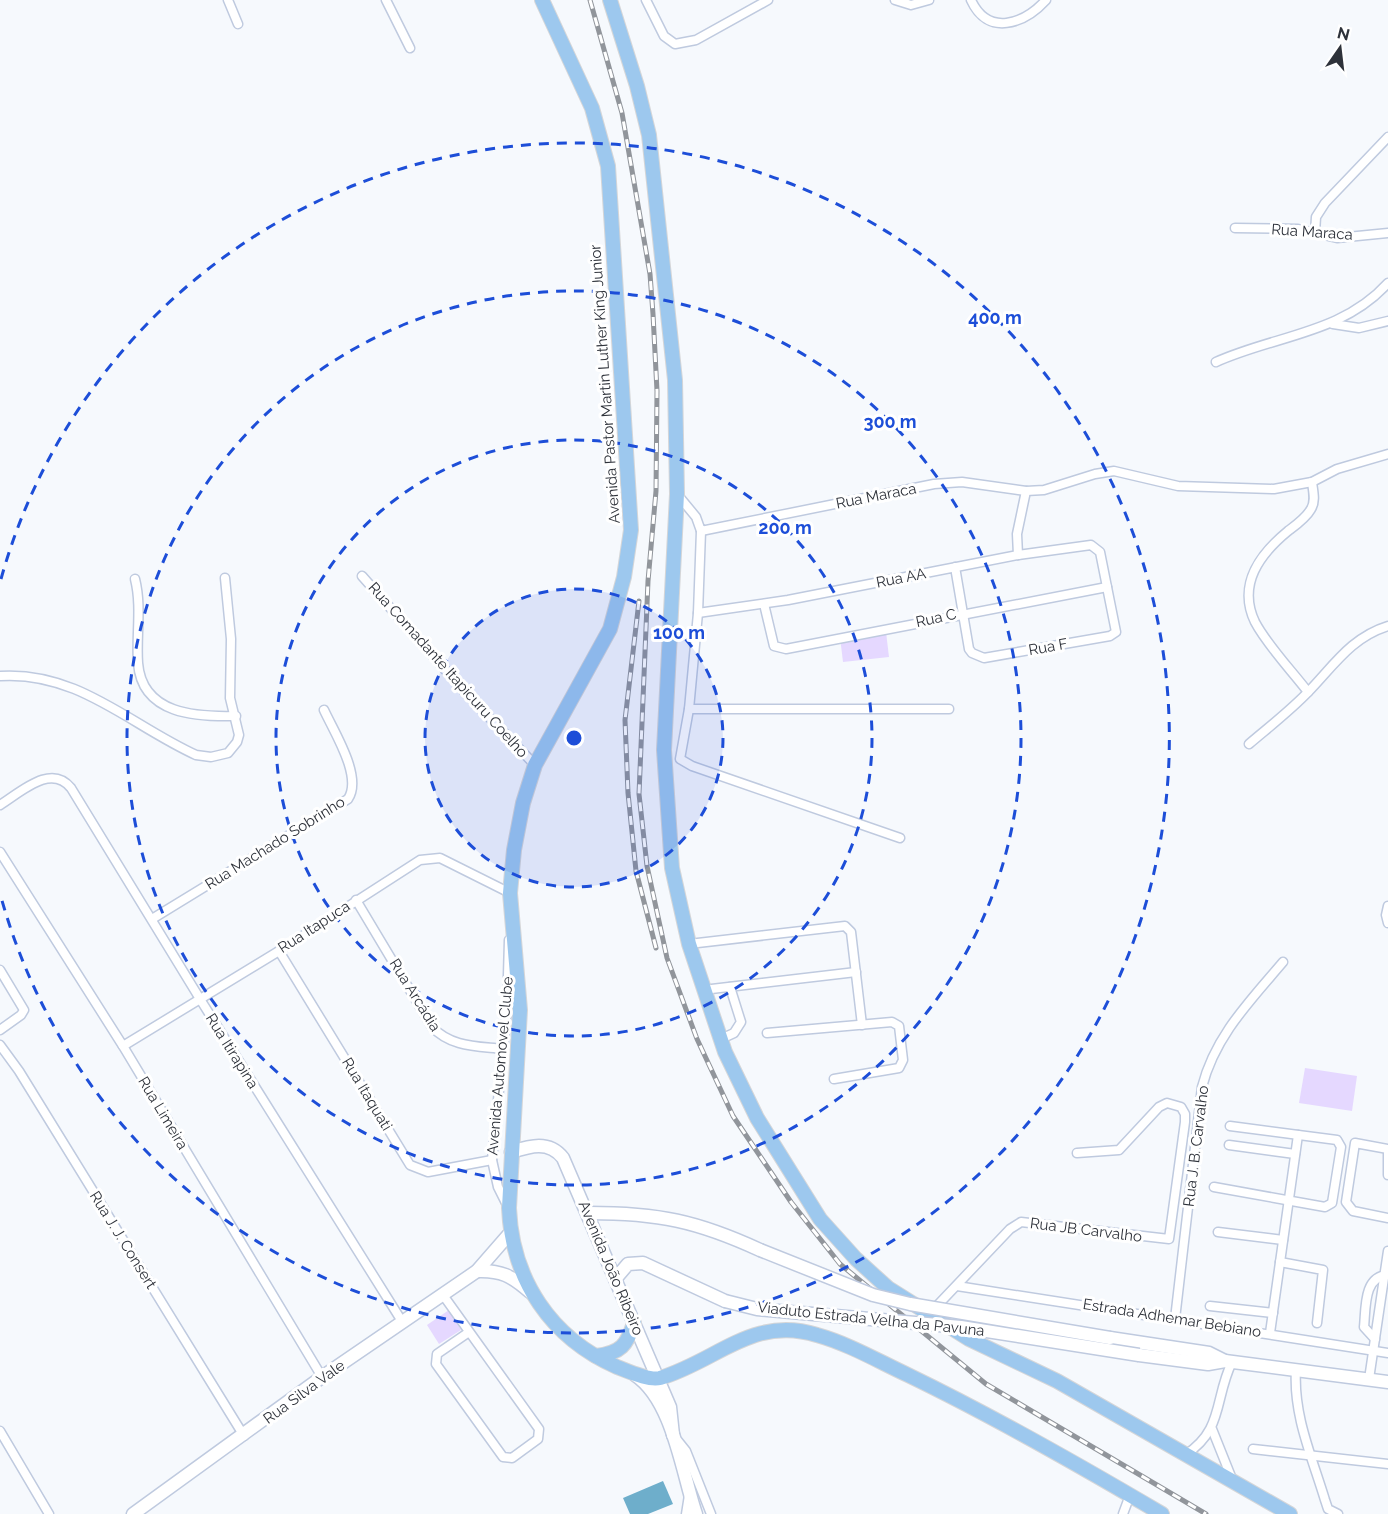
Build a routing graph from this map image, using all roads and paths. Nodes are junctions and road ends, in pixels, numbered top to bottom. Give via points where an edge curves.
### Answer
1 (228, 0) edge
2 (386, 0) edge
3 (542, 0) edge
4 (610, 0) edge
5 (646, 0) edge
6 (768, 0) edge
7 (895, 0) edge
8 (929, 0) edge
9 (970, 0) edge
10 (1046, 0) edge
11 (238, 24) dead end
12 (410, 48) dead end
13 (1388, 137) edge
14 (1235, 228) dead end
15 (1315, 232) junction
16 (1388, 233) edge
17 (1388, 283) edge
18 (1388, 321) edge
19 (1334, 324) junction
20 (1216, 362) dead end
21 (1388, 454) edge
22 (1312, 482) junction
23 (1026, 491) junction
24 (677, 494) junction
25 (701, 531) junction
26 (1018, 555) junction
27 (955, 567) junction
28 (362, 576) dead end
29 (225, 578) dead end
30 (135, 579) dead end
31 (1107, 587) junction
32 (764, 604) junction
33 (698, 613) junction
34 (963, 613) junction
35 (1388, 626) edge
36 (0, 676) edge
37 (1308, 692) junction
38 (689, 709) junction
39 (949, 709) dead end
40 (324, 710) dead end
41 (236, 716) junction
42 (1249, 744) dead end
43 (535, 765) junction
44 (0, 805) edge
45 (900, 838) dead end
46 (0, 852) edge
47 (510, 893) junction
48 (356, 900) junction
49 (1388, 906) edge
50 (152, 919) junction
51 (512, 922) junction
52 (1388, 923) edge
53 (689, 944) junction
54 (279, 951) junction
55 (1283, 962) dead end
56 (0, 970) edge
57 (856, 972) junction
58 (730, 987) junction
59 (703, 990) junction
60 (200, 999) junction
61 (862, 1024) junction
62 (0, 1030) edge
63 (767, 1033) dead end
64 (721, 1039) junction
65 (0, 1045) edge
66 (123, 1046) junction
67 (502, 1048) junction
68 (834, 1079) dead end
69 (1230, 1126) dead end
70 (1298, 1135) junction
71 (1228, 1145) dead end
72 (1388, 1151) edge
73 (511, 1152) junction
74 (1077, 1153) dead end
75 (1295, 1154) junction
76 (492, 1160) junction
77 (1388, 1175) edge
78 (1214, 1187) dead end
79 (1289, 1199) junction
80 (509, 1208) junction
81 (589, 1213) junction
82 (1388, 1218) edge
83 (511, 1232) junction
84 (1218, 1232) dead end
85 (1283, 1240) junction
86 (1388, 1251) edge
87 (1280, 1262) junction
88 (477, 1271) junction
89 (1386, 1275) edge
90 (616, 1278) junction
91 (957, 1286) junction
92 (530, 1292) junction
93 (443, 1295) junction
94 (1210, 1306) dead end
95 (1273, 1313) junction
96 (928, 1315) junction
97 (1175, 1319) junction
98 (404, 1323) junction
99 (634, 1323) junction
100 (1317, 1323) dead end
101 (469, 1332) junction
102 (1270, 1333) junction
103 (1110, 1338) joint
104 (1375, 1339) junction
105 (1373, 1351) junction
106 (1388, 1353) edge
107 (1139, 1355) joint
108 (596, 1356) junction
109 (1229, 1361) junction
110 (1296, 1370) junction
111 (630, 1372) junction
112 (322, 1377) junction
113 (658, 1379) junction
114 (1369, 1379) junction
115 (1388, 1382) edge
116 (1212, 1429) junction
117 (0, 1431) edge
118 (672, 1434) junction
119 (244, 1436) junction
120 (1253, 1449) dead end
121 (1185, 1455) junction
122 (1312, 1456) junction
123 (1388, 1464) edge
124 (1234, 1482) junction
125 (689, 1494) junction
126 (1130, 1495) junction
127 (49, 1514) edge
128 (133, 1514) edge
129 (686, 1514) edge
130 (696, 1514) edge
131 (711, 1514) edge
132 (1123, 1514) edge
133 (1162, 1514) edge
134 (1290, 1514) edge
135 (1338, 1514) edge

1 - 11 street
2 - 12 street
3 - 43 main road, Avenida Pastor Martin Luther King Junior via 592,108 608,166 631,530 610,629
4 - 24 main road via 637,86 653,166 675,380
5 - 6 street via 664,36 675,44 696,40
7 - 8 street via 911,5
9 - 10 street via 981,15 1010,23 1024,19
13 - 15 street via 1325,203 1316,217
14 - 15 street, Rua Maraca
15 - 16 street, Rua Maraca via 1337,238
17 - 19 street via 1358,310
18 - 19 street via 1359,328
19 - 20 street via 1257,345
21 - 22 street, Rua Maraca via 1366,458
22 - 23 street, Rua Maraca via 1274,489 1194,487 1114,471 1055,488
22 - 37 street via 1311,510 1266,549 1255,565 1249,586 1255,622
23 - 25 street, Rua Maraca via 978,483 934,484
23 - 26 street via 1017,534
24 - 25 street via 696,517
24 - 53 main road via 664,750 672,868
25 - 33 street
26 - 27 street, Rua AA
26 - 31 street, Rua AA via 1082,545 1096,547
27 - 32 street, Rua AA
27 - 34 street
28 - 43 street, Rua Comadante Itapicuru Coelho
29 - 41 street via 231,639 230,698
30 - 41 street via 139,604 138,663 144,687 163,705 179,713
31 - 34 street, Rua C
31 - 34 street, Rua F via 1116,619 1116,632 1110,636 984,658 969,649
32 - 33 street, Rua AA
32 - 34 street, Rua C via 770,639 774,646 786,649
33 - 38 street
35 - 37 street via 1362,637
36 - 41 street via 43,680 85,693 196,755 220,756 233,749 239,735
37 - 42 street
38 - 39 street
38 - 45 street via 680,752 684,763
40 - 50 street, Rua Machado Sobrinho via 352,772 354,784 348,799
43 - 47 main road, Avenida Pastor Martin Luther King Junior via 523,803
44 - 50 street, Rua Itirapina via 44,779 62,778
46 - 66 street, Rua Limeira
47 - 48 street, Rua Itapuca via 447,861 430,857
47 - 51 main road, Avenida Pastor Martin Luther King Junior
48 - 54 street, Rua Itapuca
48 - 67 street, Rua Arcádia via 432,1027 441,1036 466,1045
49 - 52 street
50 - 60 street, Rua Itirapina
51 - 67 street, Avenida Automovel Clube
51 - 73 main road, Avenida Pastor Martin Luther King Junior via 520,1010
53 - 57 street via 845,926 851,932
53 - 59 main road
54 - 60 street, Rua Itapuca
54 - 76 street, Rua Itaquati via 410,1165 429,1172
55 - 97 street, Rua J. B. Carvalho via 1226,1030 1207,1069
56 - 62 street via 24,1010
57 - 58 street
57 - 61 street
58 - 59 street
58 - 64 street via 741,1022 734,1033
59 - 64 main road
60 - 66 street, Rua Itapuca
60 - 98 street, Rua Itirapina
61 - 63 street
61 - 68 street via 892,1022 899,1026 902,1064 894,1070
64 - 96 main road via 757,1118 820,1219 888,1288
65 - 119 street, Rua J. J. Consert
66 - 112 street, Rua Limeira
67 - 76 street, Avenida Automovel Clube
69 - 70 street
70 - 75 street
70 - 79 street via 1335,1140 1341,1147 1330,1205
71 - 75 street
72 - 77 street
72 - 82 street via 1355,1143 1346,1202 1353,1211
73 - 80 main road, Avenida Pastor Martin Luther King Junior
73 - 81 main road, Avenida João Ribeiro via 540,1145 557,1150
74 - 91 street, Rua JB Carvalho via 1119,1150 1158,1107 1167,1103 1181,1107 1185,1122 1169,1239 1021,1222
75 - 79 street
76 - 80 street, Avenida Automovel Clube via 498,1187
78 - 79 street
79 - 85 street
80 - 83 main road, Avenida Pastor Martin Luther King Junior
81 - 90 main road, Avenida João Ribeiro
81 - 103 main road, Viaduto Estrada Velha da Pavuna, bridge via 623,1213 688,1222 873,1294 910,1304
83 - 88 main road, Rua Silva Vale
83 - 92 main road, Avenida Pastor Martin Luther King Junior
84 - 85 street
85 - 87 street
86 - 89 street
87 - 95 street
87 - 100 street via 1323,1270
88 - 92 main road via 505,1273
88 - 93 main road, Rua Silva Vale
89 - 104 street
89 - 104 street via 1370,1286 1364,1327
90 - 99 main road, Avenida João Ribeiro
90 - 107 main road, Viaduto Estrada Velha da Pavuna, bridge via 628,1264 643,1263 725,1301 757,1309 961,1327
91 - 96 street, Rua JB Carvalho
91 - 97 street, Estrada Adhemar Bebiano
92 - 108 main road, Avenida Pastor Martin Luther King Junior via 563,1333
93 - 98 main road, Rua Silva Vale
93 - 101 street
94 - 95 street
95 - 102 street
96 - 121 main road via 1057,1381
97 - 102 street, Estrada Adhemar Bebiano
98 - 112 main road, Rua Silva Vale
99 - 108 main road via 621,1349
99 - 113 main road, Avenida João Ribeiro
101 - 101 street via 539,1429 538,1438 512,1458 503,1456 436,1364 437,1354
102 - 105 street, Estrada Adhemar Bebiano
103 - 109 main road, Estrada Adhemar Bebiano via 1209,1353
104 - 105 street
105 - 106 street, Estrada Adhemar Bebiano
105 - 114 street
107 - 109 main road, Estrada Adhemar Bebiano via 1208,1364
108 - 111 main road, Avenida Pastor Martin Luther King Junior
109 - 110 main road, Estrada Adhemar Bebiano
109 - 116 street
110 - 114 main road, Estrada Adhemar Bebiano
110 - 122 street via 1296,1401
111 - 113 main road, Avenida Pastor Martin Luther King Junior
111 - 118 main road, Avenida João Ribeiro via 654,1393
112 - 119 main road, Rua Silva Vale
113 - 118 main road, Avenida João Ribeiro via 670,1407
113 - 126 main road via 757,1333 786,1329 806,1332 837,1341 932,1387
114 - 115 main road, Estrada Adhemar Bebiano
116 - 121 street via 1203,1443
116 - 124 street
117 - 127 street
118 - 125 main road, Avenida João Ribeiro
118 - 131 street, Avenida João Ribeiro via 686,1451
119 - 128 main road, Rua Silva Vale
120 - 122 street
121 - 124 main road
122 - 123 street
122 - 135 street via 1328,1509
124 - 134 main road
125 - 129 street
125 - 130 main road, Avenida João Ribeiro
126 - 132 street
126 - 133 main road

